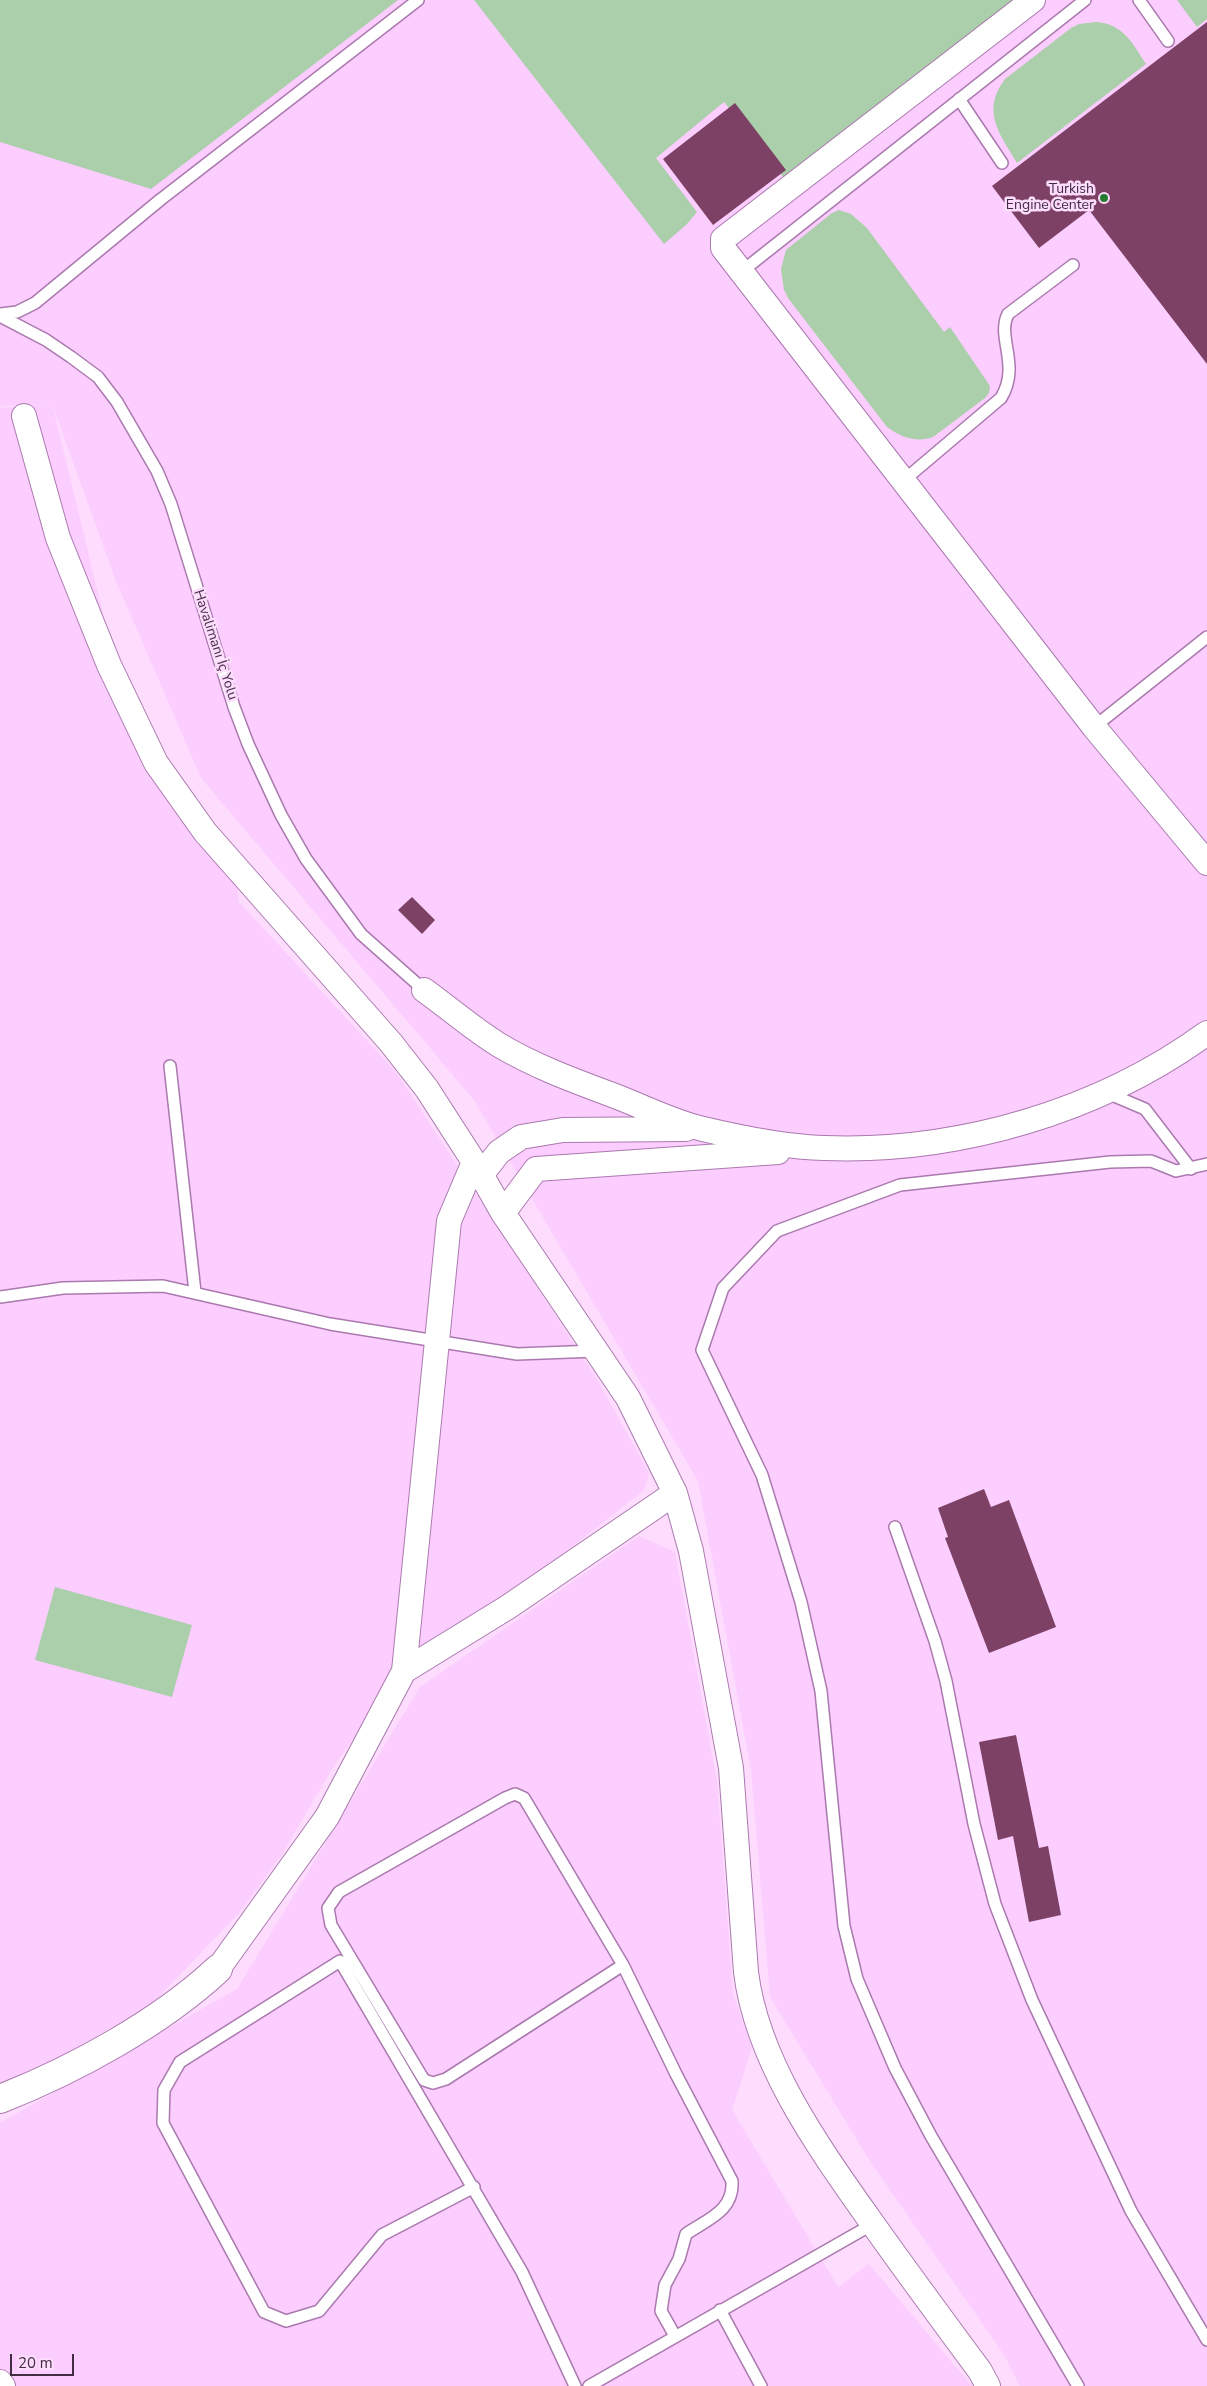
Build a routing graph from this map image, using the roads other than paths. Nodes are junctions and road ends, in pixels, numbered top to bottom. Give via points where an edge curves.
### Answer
1 (418, 0) edge
2 (1033, 0) edge
3 (1084, 0) edge
4 (1140, 0) edge
5 (1168, 40) dead end
6 (959, 99) junction
7 (1002, 163) dead end
8 (1074, 265) dead end
9 (741, 272) junction
10 (0, 315) edge
11 (24, 416) dead end
12 (903, 481) junction
13 (1207, 637) edge
14 (1094, 727) junction
15 (1207, 863) edge
16 (424, 990) joint
17 (1207, 1034) edge
18 (170, 1066) dead end
19 (1103, 1092) junction
20 (700, 1129) junction
21 (823, 1148) junction
22 (1207, 1164) edge
23 (478, 1169) junction
24 (1191, 1169) junction
25 (503, 1213) junction
26 (195, 1292) junction
27 (0, 1297) edge
28 (438, 1341) junction
29 (596, 1351) junction
30 (674, 1493) junction
31 (894, 1527) dead end
32 (404, 1671) junction
33 (623, 1965) junction
34 (218, 1969) joint
35 (0, 2099) edge
36 (474, 2187) junction
37 (873, 2224) junction
38 (720, 2310) junction
39 (675, 2336) junction
40 (1207, 2340) edge
41 (0, 2382) edge
42 (3, 2386) edge
43 (575, 2386) edge
44 (589, 2386) edge
45 (761, 2386) edge
46 (988, 2386) edge
47 (1078, 2386) edge

1 - 10 lane via 160,200 35,303 17,312
2 - 9 street via 723,239 723,248
3 - 6 lane
4 - 5 lane
6 - 7 lane
6 - 9 lane
8 - 12 lane via 1008,314 1004,321 1010,369 1008,386 1001,398
9 - 12 street
10 - 16 lane, Havalimanı İç Yolu via 72,357 98,377 117,402 157,470 171,504 238,716 281,815 306,859 361,934
11 - 23 street via 58,538 109,665 156,763 205,832 391,1043 426,1089
12 - 14 street
13 - 14 lane
14 - 15 street
16 - 20 street via 498,1044 543,1068
17 - 19 street
18 - 26 lane
19 - 21 street via 1025,1122 957,1138 888,1147
19 - 24 lane via 1145,1109
20 - 21 street
20 - 23 street via 564,1130 521,1137
21 - 25 street via 536,1169
22 - 24 lane
23 - 25 street
23 - 28 street via 448,1221
24 - 47 lane via 1176,1171 1151,1161 1110,1162 900,1185 777,1230 723,1288 702,1350 762,1475 801,1602 821,1691 844,1926 857,1979 895,2068 931,2136
25 - 29 street
26 - 27 lane via 163,1286 100,1287 63,1288
26 - 28 lane via 330,1324
28 - 29 lane via 517,1354
28 - 32 street
29 - 30 street via 628,1398
30 - 32 street via 508,1606
30 - 37 street via 691,1551 731,1768 749,1997 764,2045 816,2144
31 - 40 lane via 946,1681 974,1824 995,1904 1032,2000 1131,2211
32 - 34 street via 327,1817
33 - 33 lane via 524,1798 515,1794 339,1892 328,1908 331,1925 424,2080 433,2083 446,2079
33 - 39 lane via 732,2181 733,2192 726,2208 686,2234 679,2259 665,2285 661,2311
34 - 35 street via 167,2011 133,2032
36 - 36 lane via 340,1961 180,2062 164,2090 163,2123 264,2312 286,2321 319,2311 382,2235
36 - 43 lane via 522,2272
37 - 38 lane
37 - 46 street
38 - 39 lane
38 - 45 lane
39 - 44 lane
41 - 42 street

